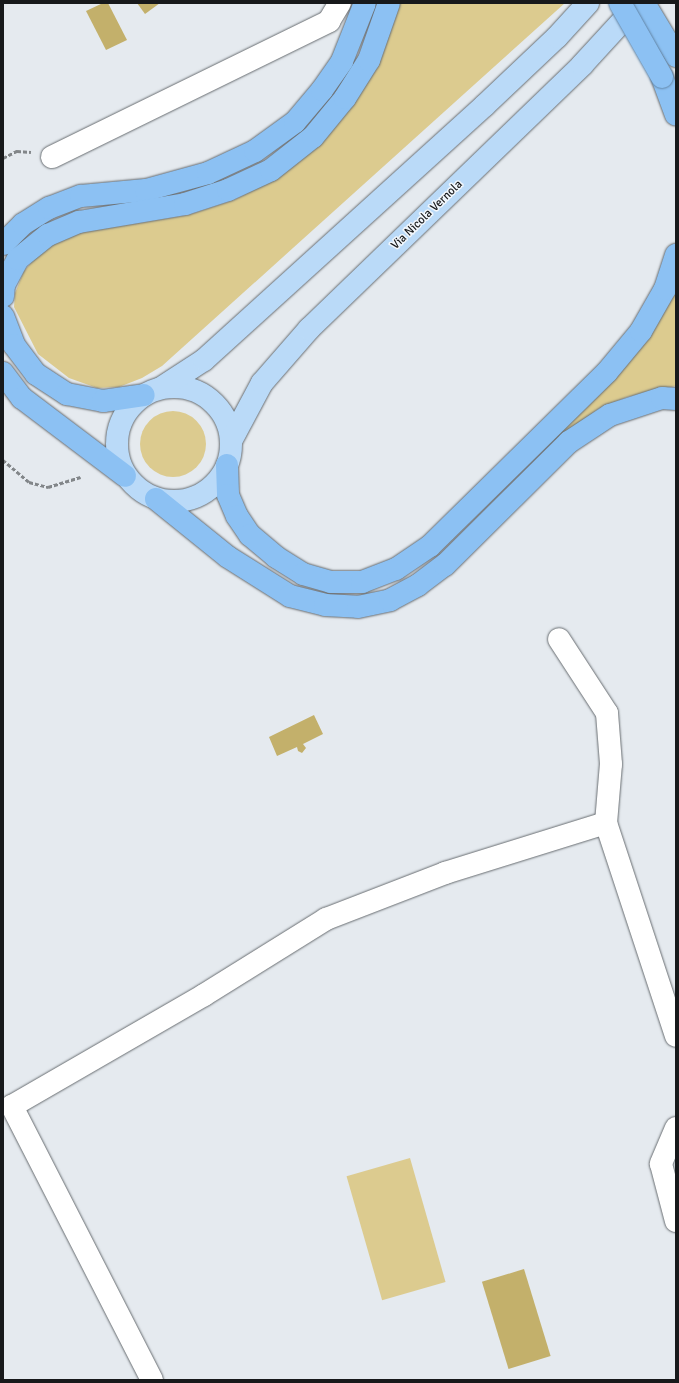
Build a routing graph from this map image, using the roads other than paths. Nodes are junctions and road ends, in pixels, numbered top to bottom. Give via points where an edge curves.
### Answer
1 (340, 3) edge
2 (365, 3) edge
3 (389, 3) edge
4 (588, 3) edge
5 (620, 3) edge
6 (640, 3) edge
7 (644, 3) edge
8 (676, 56) edge
9 (676, 115) edge
10 (52, 157) dead end
11 (3, 244) edge
12 (676, 255) edge
13 (3, 296) edge
14 (3, 316) edge
15 (3, 373) edge
16 (153, 391) junction
17 (676, 399) edge
18 (231, 441) junction
19 (227, 465) junction
20 (125, 476) junction
21 (156, 499) junction
22 (559, 639) dead end
23 (606, 823) junction
24 (676, 1036) edge
25 (7, 1108) edge
26 (676, 1128) edge
27 (676, 1221) edge
28 (152, 1380) edge

1 - 10 street via 329,21
2 - 11 highway via 342,61 322,90 295,122 255,151 208,173 146,190 81,196 49,208 23,224
3 - 13 highway via 369,60 345,98 313,137 270,170 228,190 185,204 79,222 48,235 18,259 4,285
4 - 16 main road via 557,37 484,106 204,360
5 - 9 highway, bridge via 662,77
6 - 18 main road, Via Nicola Vernola via 582,65 309,329 262,383
7 - 8 highway
12 - 19 highway via 665,289 641,331 607,372 430,546 396,569 362,582 331,582 303,574 276,557 250,535 228,495
14 - 16 highway via 14,345 36,374 67,394 103,401
15 - 20 highway via 22,398
16 - 18 main road via 181,387 200,392 220,410 227,422
16 - 20 main road via 130,407 120,422 116,440 118,459
17 - 21 highway via 662,398 610,415 575,438 446,564 418,585 390,600 358,607 325,605 290,596 228,558
18 - 19 main road
19 - 21 main road via 218,480 206,492 190,499 173,502
20 - 21 main road via 139,490
22 - 23 street via 607,714 611,764
23 - 24 street
23 - 25 street via 445,872 326,919 204,995
25 - 28 street
26 - 27 street via 661,1164

